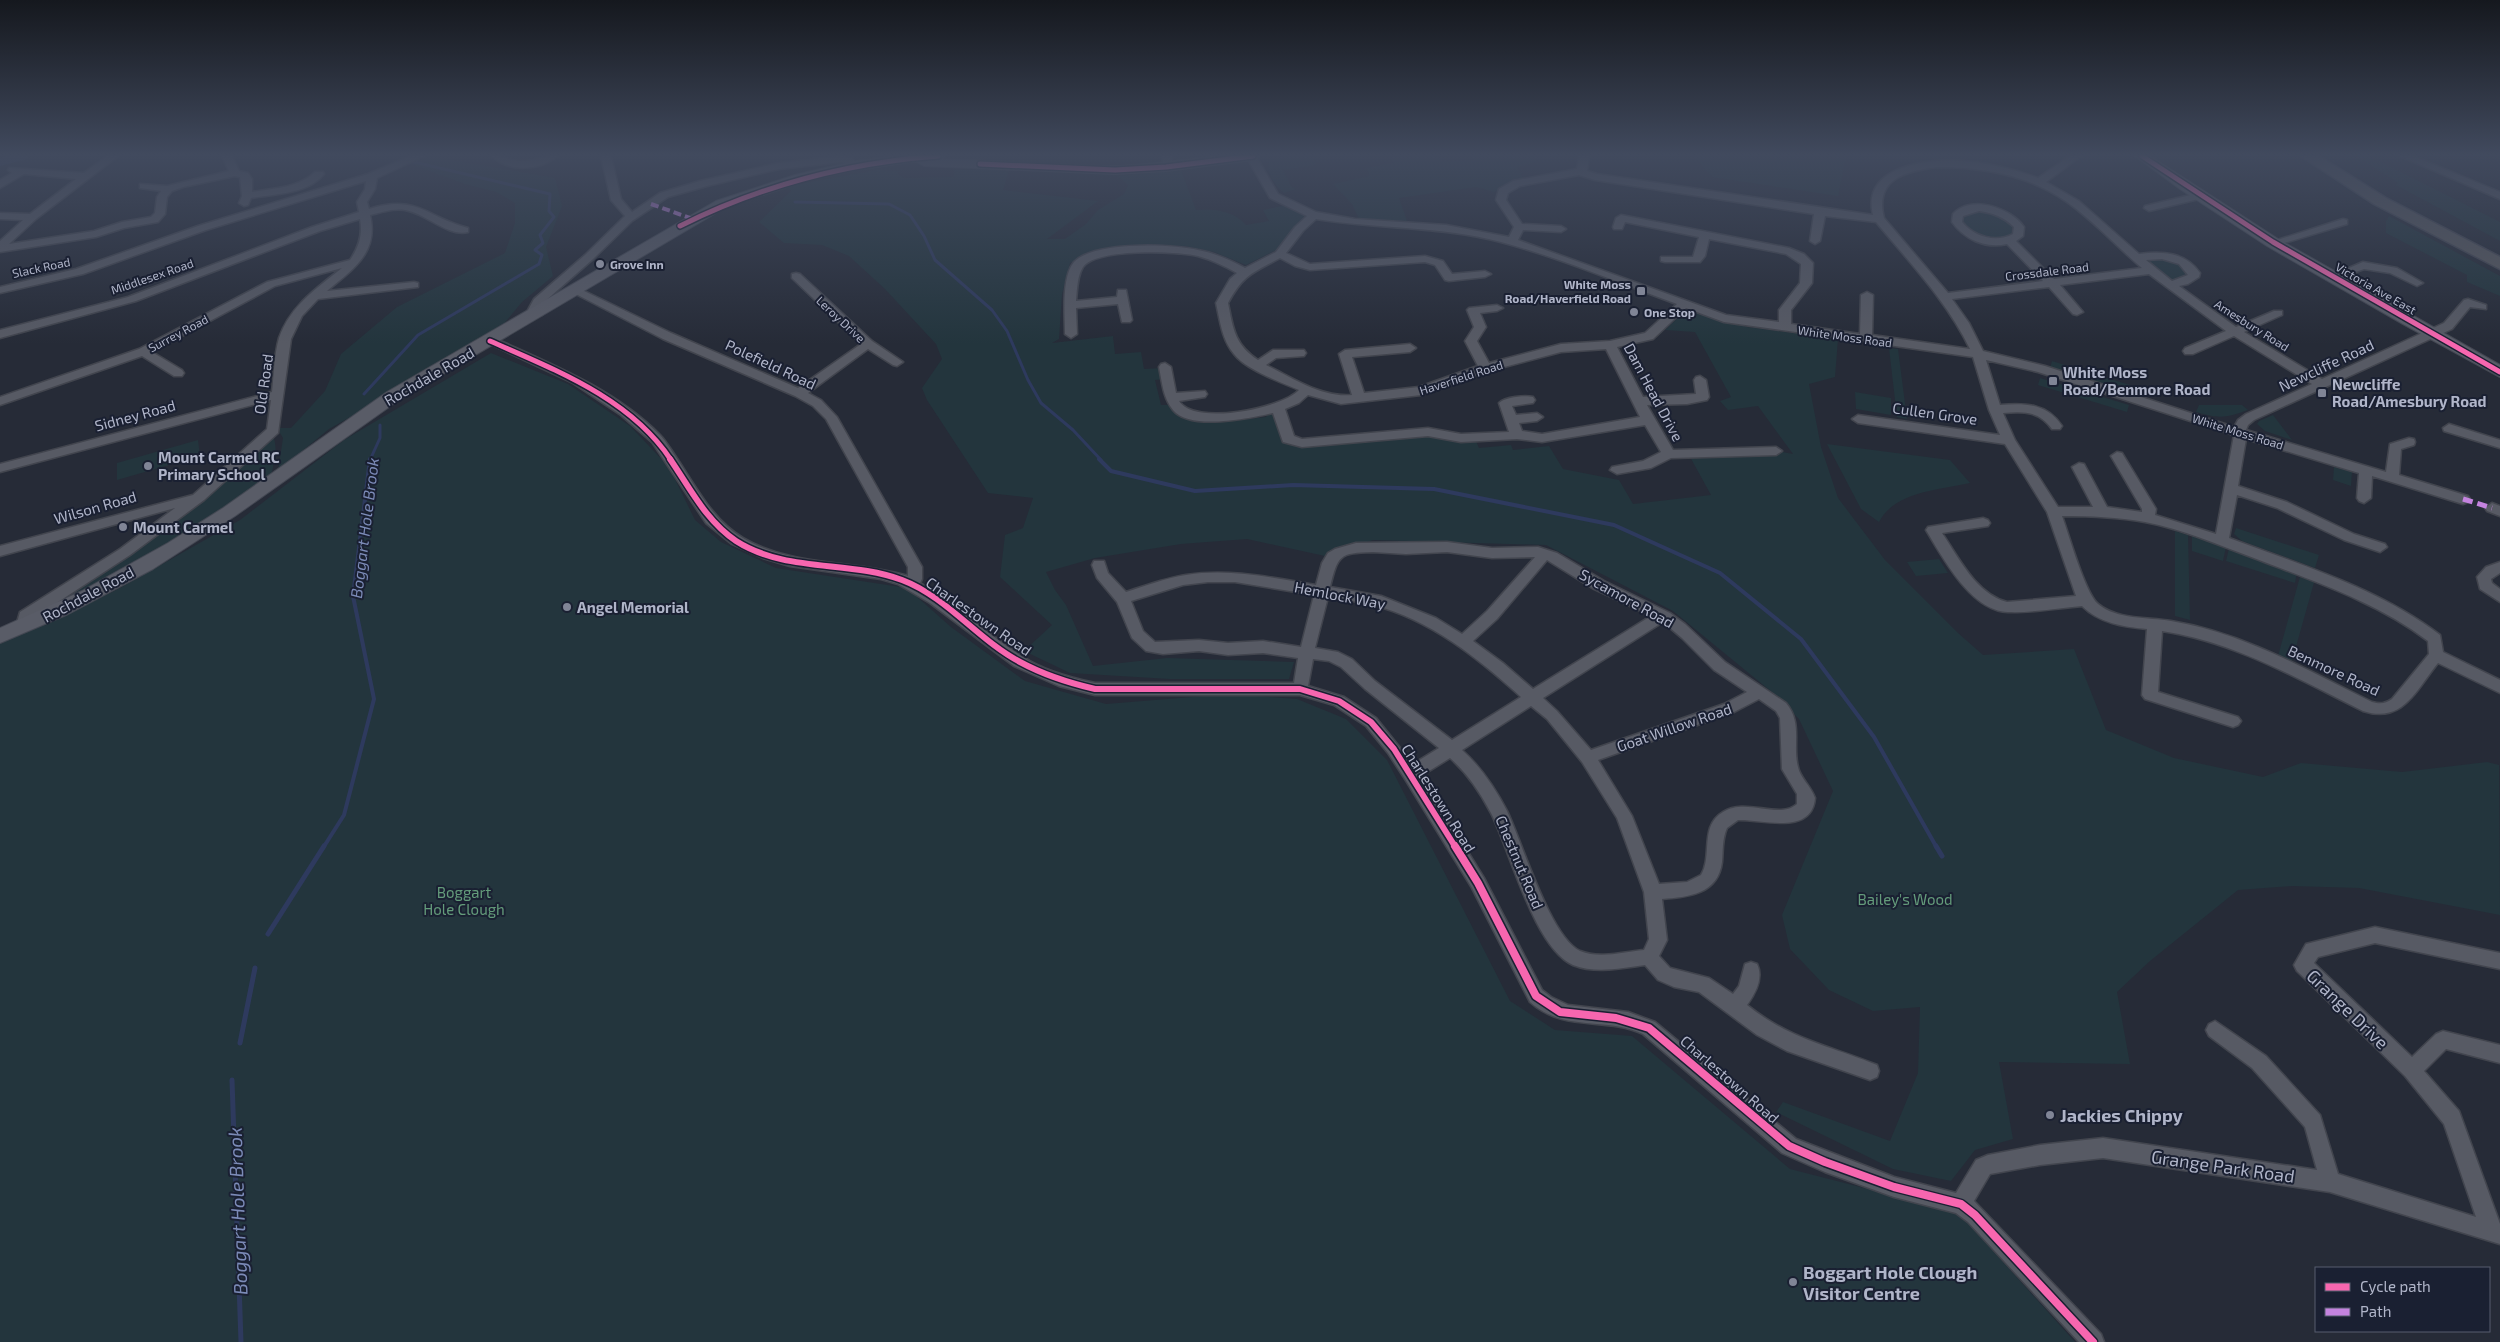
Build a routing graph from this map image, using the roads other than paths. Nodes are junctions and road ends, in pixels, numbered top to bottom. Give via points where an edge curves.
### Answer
1 (30, 219) edge
2 (158, 219) edge
3 (233, 219) edge
4 (348, 219) edge
5 (366, 219) edge
6 (444, 219) edge
7 (629, 219) edge
8 (694, 219) edge
9 (1310, 219) edge
10 (1335, 219) edge
11 (1513, 219) edge
12 (1621, 219) edge
13 (1624, 219) edge
14 (1819, 219) edge
15 (1871, 219) edge
16 (1879, 219) joint
17 (1956, 219) edge
18 (2012, 219) edge
19 (2093, 219) edge
20 (2235, 219) edge
21 (2414, 219) edge
22 (2445, 219) edge
23 (2343, 222) dead end
24 (1519, 227) junction
25 (1618, 227) dead end
26 (1561, 230) dead end
27 (1705, 235) junction
28 (2009, 240) junction
29 (1815, 241) dead end
30 (1512, 242) junction
31 (456, 243) dead end
32 (2274, 243) junction
33 (2500, 247) edge
34 (0, 248) edge
35 (1280, 254) junction
36 (2138, 258) junction
37 (1665, 259) dead end
38 (354, 263) junction
39 (2500, 264) edge
40 (2152, 270) junction
41 (1244, 272) junction
42 (1485, 274) dead end
43 (796, 276) dead end
44 (2334, 277) junction
45 (2417, 283) dead end
46 (2051, 284) junction
47 (414, 285) dead end
48 (2169, 285) junction
49 (0, 290) edge
50 (576, 291) junction
51 (1867, 295) dead end
52 (316, 296) junction
53 (1945, 297) junction
54 (1684, 304) junction
55 (1071, 305) junction
56 (2482, 307) dead end
57 (1497, 308) dead end
58 (2076, 312) dead end
59 (538, 313) junction
60 (2278, 313) dead end
61 (1126, 320) dead end
62 (1785, 328) junction
63 (2236, 331) junction
64 (0, 334) edge
65 (1071, 334) dead end
66 (2432, 334) junction
67 (1866, 339) junction
68 (490, 341) junction
69 (868, 344) junction
70 (1610, 345) junction
71 (1410, 348) dead end
72 (2189, 351) dead end
73 (143, 352) junction
74 (1300, 353) dead end
75 (1978, 354) junction
76 (897, 362) dead end
77 (1258, 366) junction
78 (1165, 367) dead end
79 (1485, 368) junction
80 (2500, 372) edge
81 (178, 373) dead end
82 (1700, 380) dead end
83 (2323, 385) junction
84 (1306, 389) junction
85 (800, 393) junction
86 (278, 394) junction
87 (1201, 394) dead end
88 (1171, 398) junction
89 (1359, 398) junction
90 (1529, 400) dead end
91 (0, 401) edge
92 (1638, 401) junction
93 (1278, 408) junction
94 (1995, 410) junction
95 (1537, 417) dead end
96 (1858, 419) dead end
97 (1511, 420) junction
98 (1648, 420) junction
99 (2056, 426) dead end
100 (2448, 428) dead end
101 (2240, 432) junction
102 (1517, 435) junction
103 (2008, 440) junction
104 (2409, 442) dead end
105 (2500, 444) edge
106 (1776, 451) dead end
107 (1669, 454) junction
108 (2117, 456) dead end
109 (2079, 467) dead end
110 (0, 468) edge
111 (2366, 469) junction
112 (1618, 470) dead end
113 (2392, 477) junction
114 (2232, 488) junction
115 (199, 497) junction
116 (2364, 498) dead end
117 (2462, 499) dead end
118 (2102, 511) junction
119 (2054, 512) junction
120 (2148, 518) junction
121 (1983, 523) dead end
122 (2222, 541) junction
123 (2380, 547) dead end
124 (0, 551) edge
125 (1545, 554) junction
126 (1099, 565) dead end
127 (2500, 567) edge
128 (911, 584) junction
129 (1323, 590) junction
130 (2500, 597) edge
131 (1122, 598) junction
132 (2085, 600) junction
133 (1662, 616) junction
134 (2155, 624) junction
135 (23, 626) junction
136 (0, 636) edge
137 (1463, 642) junction
138 (1307, 652) junction
139 (2436, 655) junction
140 (2500, 687) edge
141 (1300, 689) junction
142 (1758, 692) junction
143 (1533, 698) junction
144 (2232, 722) dead end
145 (1452, 749) junction
146 (1588, 757) junction
147 (1411, 774) junction
148 (1653, 892) junction
149 (1649, 957) junction
150 (2500, 961) edge
151 (1752, 970) dead end
152 (1735, 1007) junction
153 (2215, 1030) dead end
154 (2500, 1054) edge
155 (2412, 1070) junction
156 (1870, 1071) dead end
157 (2330, 1182) junction
158 (1961, 1204) junction
159 (2496, 1234) edge
160 (2093, 1342) edge

1 - 34 street
2 - 34 street via 96,234
3 - 49 street, Slack Road via 79,272
4 - 64 street, Middlesex Road via 132,299
5 - 38 street, Old Road via 367,235
6 - 31 street, Middlesex Road via 467,226
7 - 59 street via 538,301 534,310
8 - 50 main road, Rochdale Road
9 - 35 street, Haverfield Road
10 - 30 street, White Moss Road via 1446,228
11 - 24 street
12 - 25 street
13 - 27 street
14 - 29 street
15 - 16 street
16 - 53 street
17 - 28 street via 1960,227 1970,235 1991,241
18 - 28 street via 2020,230 2018,236
19 - 36 street, Amesbury Road
20 - 32 main road, Victoria Ave East
21 - 39 highway
22 - 33 highway
23 - 32 street
24 - 26 street
24 - 30 street
27 - 37 street via 1696,260
27 - 62 street via 1789,251 1803,258 1807,263 1806,284 1785,310
28 - 46 street
30 - 54 street, White Moss Road via 1581,264
32 - 44 main road, Victoria Ave East
35 - 41 street, Haverfield Road
35 - 42 street via 1310,267 1424,259 1439,263 1449,278
36 - 40 street, Amesbury Road
36 - 48 street via 2163,255 2190,266 2193,277
38 - 52 street, Old Road
38 - 73 street, Surrey Road via 271,284
40 - 46 street, Crossdale Road
40 - 48 street, Amesbury Road
41 - 55 street via 1206,255 1178,249 1105,254 1091,257 1078,265
41 - 77 street, Haverfield Road via 1229,287 1222,303 1226,328 1235,348
43 - 69 street, Leroy Drive
44 - 45 street via 2363,266 2393,270
44 - 66 main road, Victoria Ave East
46 - 53 street, Crossdale Road
46 - 58 street
47 - 52 street
48 - 63 street, Amesbury Road
50 - 59 main road, Rochdale Road
50 - 85 street, Polefield Road via 667,336
51 - 67 street
52 - 86 street, Old Road via 296,315 285,339
53 - 75 street via 1963,323
54 - 62 street, White Moss Road via 1724,318
54 - 70 street, Haverfield Road via 1648,336
55 - 61 street via 1123,295
55 - 65 street
56 - 66 street, Newcliffe Road via 2468,302 2448,326
57 - 79 street via 1473,310 1480,327 1471,341
59 - 68 main road, Rochdale Road
60 - 63 street
62 - 67 street, White Moss Road
63 - 72 street
63 - 83 street, Amesbury Road
66 - 80 main road, Victoria Ave East
66 - 83 street, Newcliffe Road
67 - 75 street, White Moss Road
68 - 128 street, Charlestown Road via 577,380 630,416 657,439 711,520 737,541 790,561 881,574
68 - 135 main road, Rochdale Road via 348,425 198,532 102,588
69 - 76 street
69 - 85 street, Leroy Drive
70 - 79 street, Haverfield Road via 1561,348
70 - 92 street, Dam Head Drive
71 - 89 street via 1345,354
73 - 81 street
73 - 91 street, Surrey Road
74 - 77 street via 1273,354
75 - 94 street
75 - 101 street, White Moss Road via 2041,369
77 - 84 street, Haverfield Road
78 - 88 street
79 - 89 street, Haverfield Road via 1421,391
82 - 92 street via 1703,397
83 - 101 street, Newcliffe Road via 2246,419
84 - 89 street, Haverfield Road via 1341,400
84 - 93 street via 1296,400
85 - 128 street, Polefield Road via 831,417 915,566 916,579
86 - 110 street, Sidney Road
86 - 115 street, Old Road via 273,430
87 - 88 street
88 - 93 street via 1185,414 1204,416 1233,416
90 - 97 street via 1505,403
92 - 98 street, Dam Head Drive
93 - 102 street via 1286,435 1295,443 1428,432 1461,438
94 - 99 street via 2040,410 2051,417
94 - 103 street
95 - 97 street
96 - 103 street, Cullen Grove
97 - 102 street
98 - 102 street via 1548,438 1532,439
98 - 107 street, Dam Head Drive
100 - 105 street
101 - 111 street, White Moss Road
101 - 114 street
103 - 119 street
104 - 113 street via 2395,447
106 - 107 street, Dam Head Drive
107 - 112 street, Dam Head Drive via 1646,465
108 - 120 street via 2149,509
109 - 118 street
111 - 113 street, White Moss Road
111 - 116 street
113 - 117 street, White Moss Road
114 - 122 street
114 - 123 street via 2282,505 2349,537
115 - 124 street, Wilson Road
115 - 135 street, Old Road via 125,552 24,616
118 - 119 street
118 - 120 street
119 - 132 street
120 - 122 street
121 - 132 street via 1934,530 1981,596 1998,606 2007,607
122 - 139 street via 2314,574 2392,611 2431,634 2436,644
125 - 129 street, Sycamore Road via 1527,549 1494,553 1447,547 1367,547 1339,552 1332,557
125 - 133 street, Sycamore Road
125 - 137 street via 1492,615
126 - 131 street via 1102,577
127 - 130 street via 2484,577 2485,585
128 - 141 street, Charlestown Road via 1019,662 1064,682 1095,689
129 - 131 street, Hemlock Way via 1235,577 1208,577 1184,580
129 - 137 street, Hemlock Way via 1376,600 1407,610
129 - 138 street, Sycamore Road
131 - 138 street, Chestnut Road via 1136,632 1144,643 1152,647 1203,645
132 - 134 street, Benmore Road via 2105,616
133 - 142 street, Sycamore Road via 1681,629 1702,653
133 - 143 street
134 - 139 street, Benmore Road via 2194,632 2246,649 2292,668 2368,707 2382,710 2393,708 2398,703
134 - 144 street via 2150,695
135 - 136 main road, Rochdale Road
137 - 143 street, Hemlock Way
138 - 141 street, Sycamore Road
138 - 145 street, Chestnut Road via 1341,659
139 - 140 street
141 - 147 street, Charlestown Road via 1339,701 1371,722
142 - 146 street, Goat Willow Road via 1729,708
142 - 148 street, Sycamore Road via 1784,712 1788,725 1789,766 1806,792 1803,810 1791,816 1739,811 1727,816 1716,832 1709,879 1698,886
143 - 145 street
143 - 146 street, Hemlock Way
145 - 147 street
145 - 149 street, Chestnut Road via 1491,795 1535,904 1558,943 1571,955 1587,961
146 - 148 street, Hemlock Way via 1624,816
147 - 158 street, Charlestown Road via 1478,883 1536,996 1543,1003 1562,1014 1633,1020 1649,1028 1789,1146 1894,1187
148 - 149 street via 1658,940
149 - 152 street via 1664,974 1703,984
150 - 155 street, Grange Drive via 2374,935 2312,950 2303,965
151 - 152 street via 1748,989
152 - 156 street via 1763,1029 1794,1044 1836,1051
153 - 157 street via 2259,1062 2313,1122
154 - 155 street via 2443,1040
155 - 159 street, Grange Drive via 2452,1118
157 - 158 street, Grange Park Road via 2103,1148 1988,1165 1983,1167
157 - 159 street, Grange Park Road
158 - 160 street, Charlestown Road via 1976,1215

